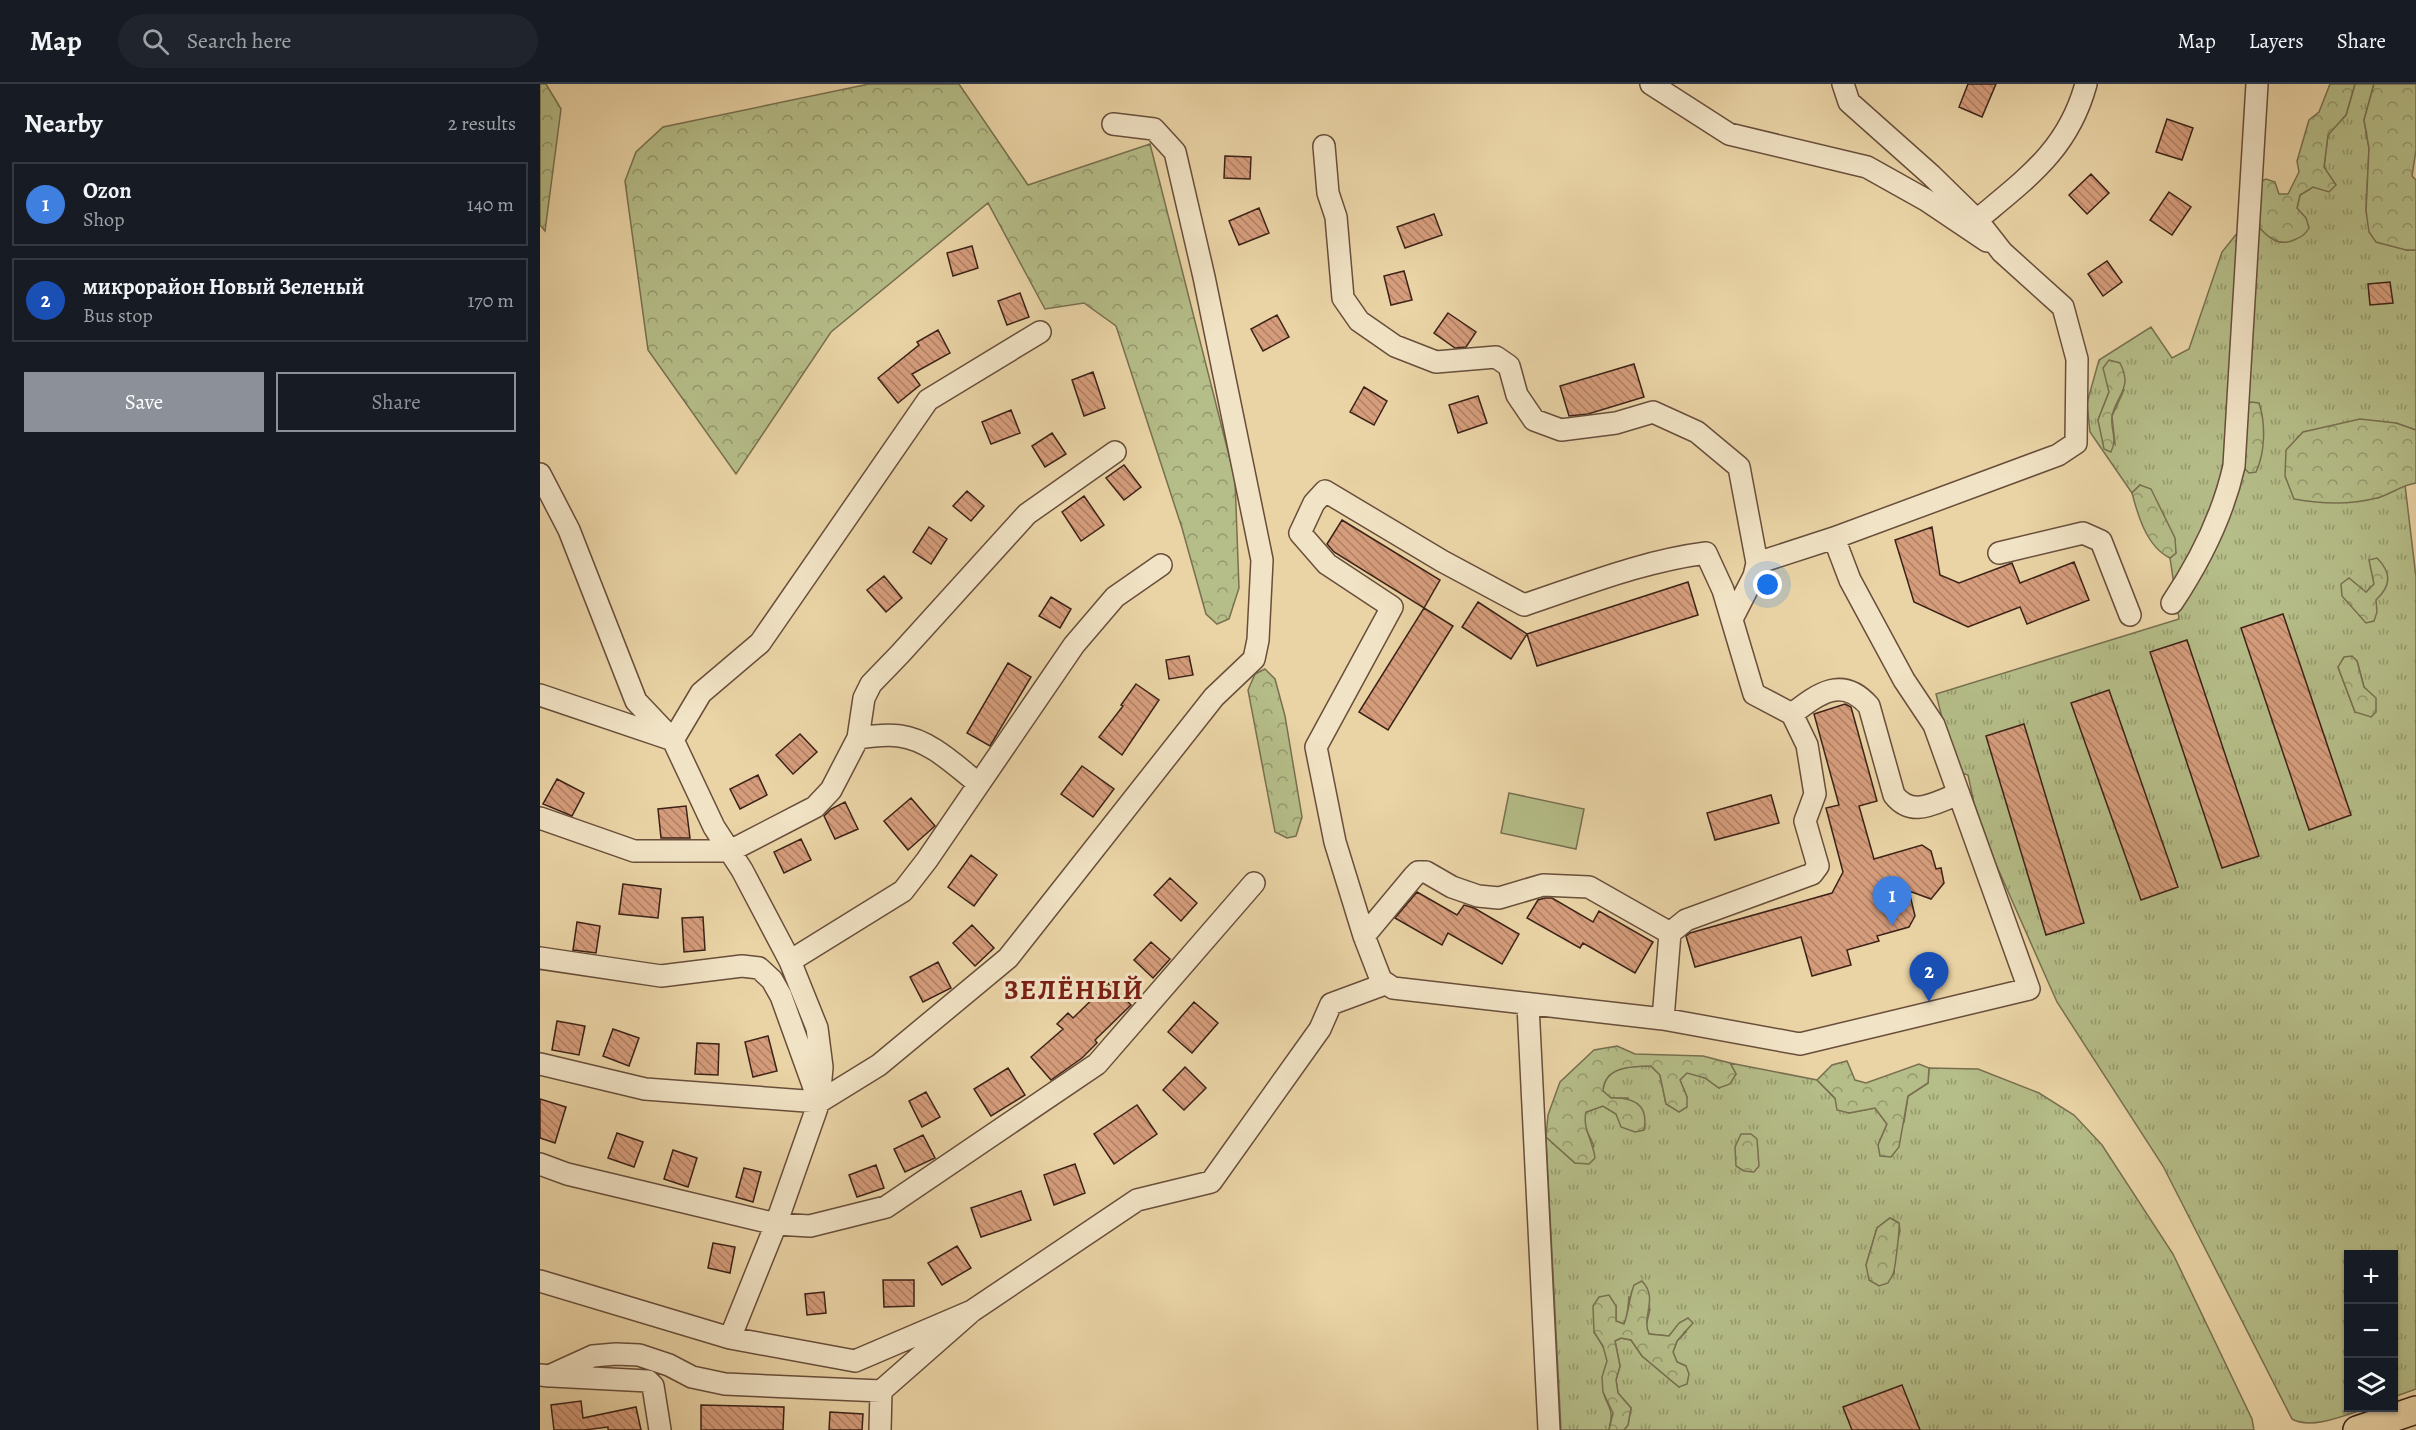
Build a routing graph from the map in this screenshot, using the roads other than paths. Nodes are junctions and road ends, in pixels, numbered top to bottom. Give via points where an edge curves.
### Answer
1 (1651, 84) edge
2 (1843, 84) edge
3 (2086, 84) edge
4 (2257, 84) edge
5 (1113, 124) dead end
6 (1324, 146) dead end
7 (1977, 220) junction
8 (2002, 252) junction
9 (1040, 332) dead end
10 (1115, 452) dead end
11 (540, 474) edge
12 (1834, 538) junction
13 (1999, 553) dead end
14 (1757, 563) junction
15 (1161, 565) dead end
16 (2172, 603) dead end
17 (2130, 615) dead end
18 (1732, 619) junction
19 (540, 695) edge
20 (1792, 714) junction
21 (858, 738) junction
22 (673, 740) junction
23 (979, 784) junction
24 (1959, 794) junction
25 (540, 818) edge
26 (730, 851) junction
27 (1254, 883) dead end
28 (1670, 933) junction
29 (1364, 936) junction
30 (540, 958) edge
31 (790, 961) junction
32 (1385, 984) junction
33 (1528, 1005) junction
34 (1663, 1019) junction
35 (540, 1064) edge
36 (819, 1102) junction
37 (540, 1164) edge
38 (776, 1224) junction
39 (540, 1281) edge
40 (972, 1311) junction
41 (730, 1338) junction
42 (544, 1376) edge
43 (881, 1391) junction
44 (2416, 1410) edge
45 (660, 1430) edge
46 (879, 1430) edge
47 (1549, 1430) edge
48 (2357, 1430) edge

1 - 8 street via 1729,134 1867,167 1926,200
2 - 7 street via 1849,102
3 - 7 street via 2080,106 2062,140 2035,171
4 - 16 street via 2234,466 2229,490 2196,566
5 - 36 street via 1154,129 1175,152 1262,560 1257,651 1254,659 1214,698 1008,958 879,1065
6 - 14 street via 1328,193 1336,218 1342,298 1359,321 1395,346 1436,362 1496,357 1509,366 1517,395 1534,420 1561,430 1616,423 1653,412 1697,432 1739,466
7 - 8 street
8 - 12 street via 2064,307 2077,359 2076,443 2058,455
9 - 22 street via 928,400 760,643 701,693
10 - 21 street via 1027,514 871,684 864,698
11 - 22 street via 569,530 636,701
12 - 14 street
12 - 24 street via 1850,580 1934,725
13 - 17 street via 2083,533 2101,541
14 - 18 street
15 - 23 street via 1115,597 1074,645
18 - 20 street via 1754,694
18 - 29 street via 1706,553 1647,564 1524,605 1324,491 1300,533 1327,564 1392,608 1316,747 1335,842
19 - 22 street
20 - 24 street via 1830,690 1849,690 1860,695 1869,706 1894,795 1902,805 1917,809
20 - 28 street via 1807,745 1815,794 1805,821 1816,870 1686,920
21 - 23 street via 900,736 916,741 936,751
21 - 26 street via 831,790 815,807
22 - 26 street via 714,827
23 - 31 street via 903,891
24 - 34 street via 2029,989 1800,1044
25 - 26 street via 634,851
26 - 31 street
27 - 38 street via 1097,1064 886,1207 810,1226
28 - 29 street via 1589,887 1543,885 1499,898 1478,896 1418,872
28 - 34 street
29 - 32 street
30 - 36 street via 661,976 742,966 759,968 781,996
31 - 36 street via 818,1028 822,1067
32 - 33 street
32 - 40 street via 1331,1004 1320,1029 1211,1182 1137,1200
33 - 34 street
33 - 47 street
35 - 36 street via 645,1089
36 - 38 street
37 - 38 street via 567,1174
38 - 41 street
39 - 41 street
40 - 41 street via 855,1361
40 - 43 street
42 - 43 street via 593,1356 639,1355 692,1377 725,1384
42 - 45 street via 648,1381 653,1386
43 - 46 street
44 - 48 main road

